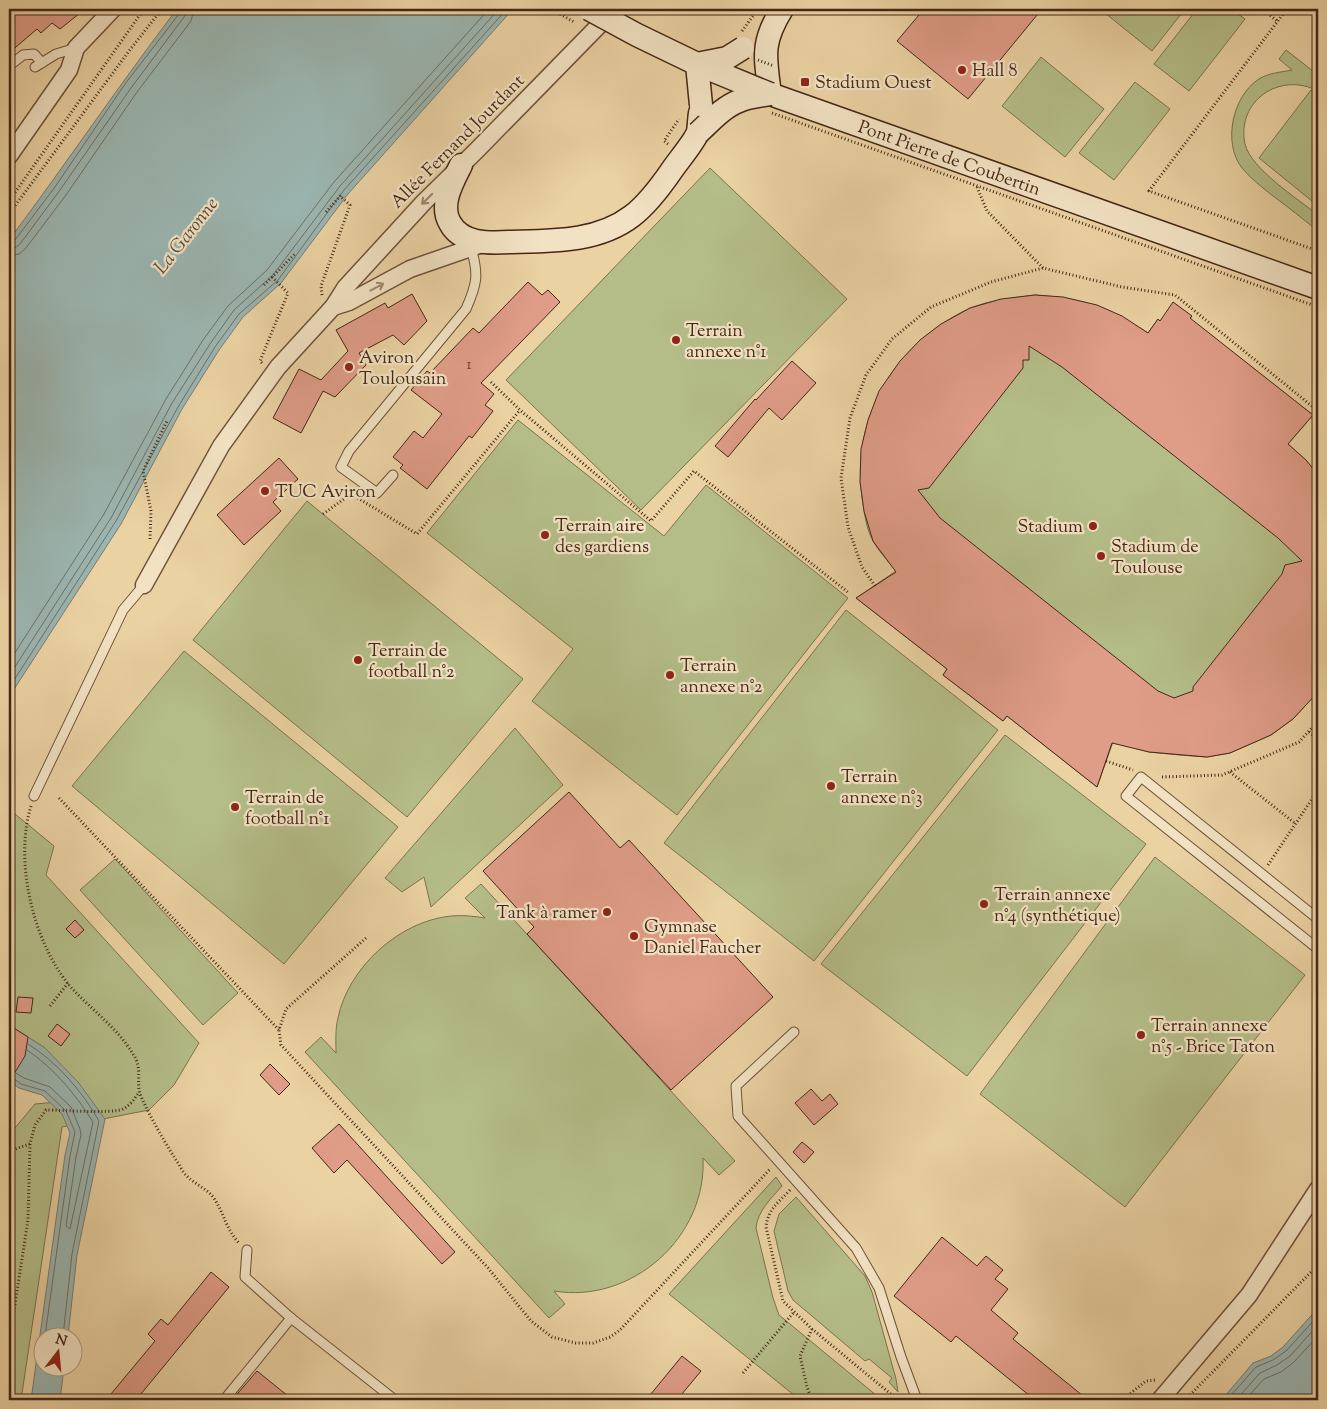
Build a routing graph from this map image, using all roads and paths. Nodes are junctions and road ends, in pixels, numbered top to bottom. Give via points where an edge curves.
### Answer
1 (112, 9) edge
2 (144, 9) edge
3 (162, 9) edge
4 (615, 9) edge
5 (758, 9) edge
6 (1262, 9) edge
7 (1287, 9) edge
8 (781, 10) edge
9 (596, 15) edge
10 (1277, 21) junction
11 (743, 28) dead end
12 (76, 48) junction
13 (697, 64) junction
14 (9, 66) edge
15 (773, 102) junction
16 (677, 121) dead end
17 (698, 133) junction
18 (664, 141) dead end
19 (9, 156) edge
20 (461, 165) junction
21 (9, 201) edge
22 (326, 212) dead end
23 (9, 214) edge
24 (478, 246) junction
25 (1318, 251) edge
26 (296, 253) dead end
27 (272, 277) junction
28 (264, 285) dead end
29 (1318, 288) edge
30 (333, 307) junction
31 (1318, 307) edge
32 (274, 373) junction
33 (492, 382) dead end
34 (520, 410) junction
35 (1318, 411) edge
36 (168, 421) dead end
37 (393, 475) dead end
38 (323, 514) dead end
39 (160, 556) junction
40 (144, 584) joint
41 (875, 586) dead end
42 (849, 593) dead end
43 (1318, 721) edge
44 (1309, 732) junction
45 (1318, 739) edge
46 (1106, 761) dead end
47 (1139, 772) dead end
48 (1230, 772) junction
49 (1156, 778) dead end
50 (1318, 790) edge
51 (34, 796) joint
52 (59, 798) dead end
53 (1296, 824) junction
54 (1262, 874) junction
55 (1318, 919) edge
56 (366, 938) dead end
57 (1318, 948) edge
58 (68, 984) junction
59 (50, 1006) dead end
60 (279, 1030) junction
61 (794, 1032) dead end
62 (139, 1092) junction
63 (30, 1144) junction
64 (9, 1151) edge
65 (778, 1160) junction
66 (797, 1183) junction
67 (1318, 1189) edge
68 (247, 1250) joint
69 (1318, 1265) edge
70 (794, 1312) junction
71 (291, 1318) junction
72 (812, 1329) junction
73 (9, 1343) edge
74 (742, 1373) dead end
75 (224, 1400) edge
76 (395, 1400) edge
77 (812, 1400) edge
78 (898, 1400) edge
79 (917, 1400) edge
80 (1160, 1400) edge
81 (1184, 1400) edge

1 - 12 street
2 - 21 path
3 - 23 path
4 - 9 street, Allée Fernand Jourdant
5 - 11 path
6 - 10 path
7 - 10 path
8 - 13 main road, bridge via 744,48 727,58
8 - 15 main road, bridge via 768,36 764,56
9 - 13 main road, Pont Pierre de Coubertin, bridge
9 - 15 lane via 634,40 708,77
9 - 20 street, Allée Fernand Jourdant
10 - 25 path via 1149,191
12 - 14 lane via 56,54 39,65 34,54 23,55
12 - 19 street via 69,70
13 - 15 main road, Pont Pierre de Coubertin, bridge
13 - 17 main road, bridge
15 - 17 main road, bridge via 740,100
15 - 29 main road, Pont Pierre de Coubertin
15 - 31 path, bridge
16 - 18 path
17 - 24 main road via 650,199 632,216 613,227 563,241
20 - 24 main road via 446,204 448,221
20 -> 30 street, Allée Fernand Jourdant via 345,288
22 - 30 path via 341,195 350,205 321,286 321,294
30 -> 24 street, Allée Fernand Jourdant via 349,302 410,269
24 - 37 lane via 477,276 466,310 349,452 341,467 378,492
26 - 27 path
27 - 28 path
27 - 32 path via 288,293 260,361
30 - 32 street, Allée Fernand Jourdant
32 - 39 street, Allée Fernand Jourdant via 221,446
33 - 34 path
34 - 38 path via 417,534 351,494
34 - 42 path via 651,522 694,471
35 - 41 path via 1175,294 1122,287 1043,268 991,282 931,307 892,338 866,375 850,418 841,478 848,527 862,567
36 - 39 path via 143,471 151,511 150,543
39 - 40 street, Allée Fernand Jourdant
40 - 51 lane via 123,610
43 - 44 path
44 - 45 path
44 - 48 path via 1299,742
46 - 47 path
48 - 49 path
48 - 53 path
50 - 53 path
51 - 58 path via 25,836 28,892 45,946
52 - 60 path
53 - 54 path
54 - 55 lane
54 - 57 lane via 1141,777 1126,796
56 - 60 path via 286,1009
58 - 59 path
58 - 62 path via 133,1054 138,1065
60 - 65 path via 281,1045 488,1268 531,1321 552,1337 593,1343 620,1330
61 - 65 lane via 736,1086 738,1116
62 - 63 path via 122,1110 46,1110 35,1125
62 - 68 path via 161,1137 186,1176 213,1197 230,1233
63 - 64 path
63 - 73 path via 28,1220
65 - 66 lane
66 - 70 path via 771,1209 766,1227 783,1301
66 - 79 lane via 856,1248 879,1288
67 - 80 street via 1249,1295
68 - 71 lane via 245,1276
69 - 81 path
70 - 72 path
70 - 74 path
71 - 75 lane
71 - 76 lane
72 - 77 path via 800,1356
72 - 78 path

